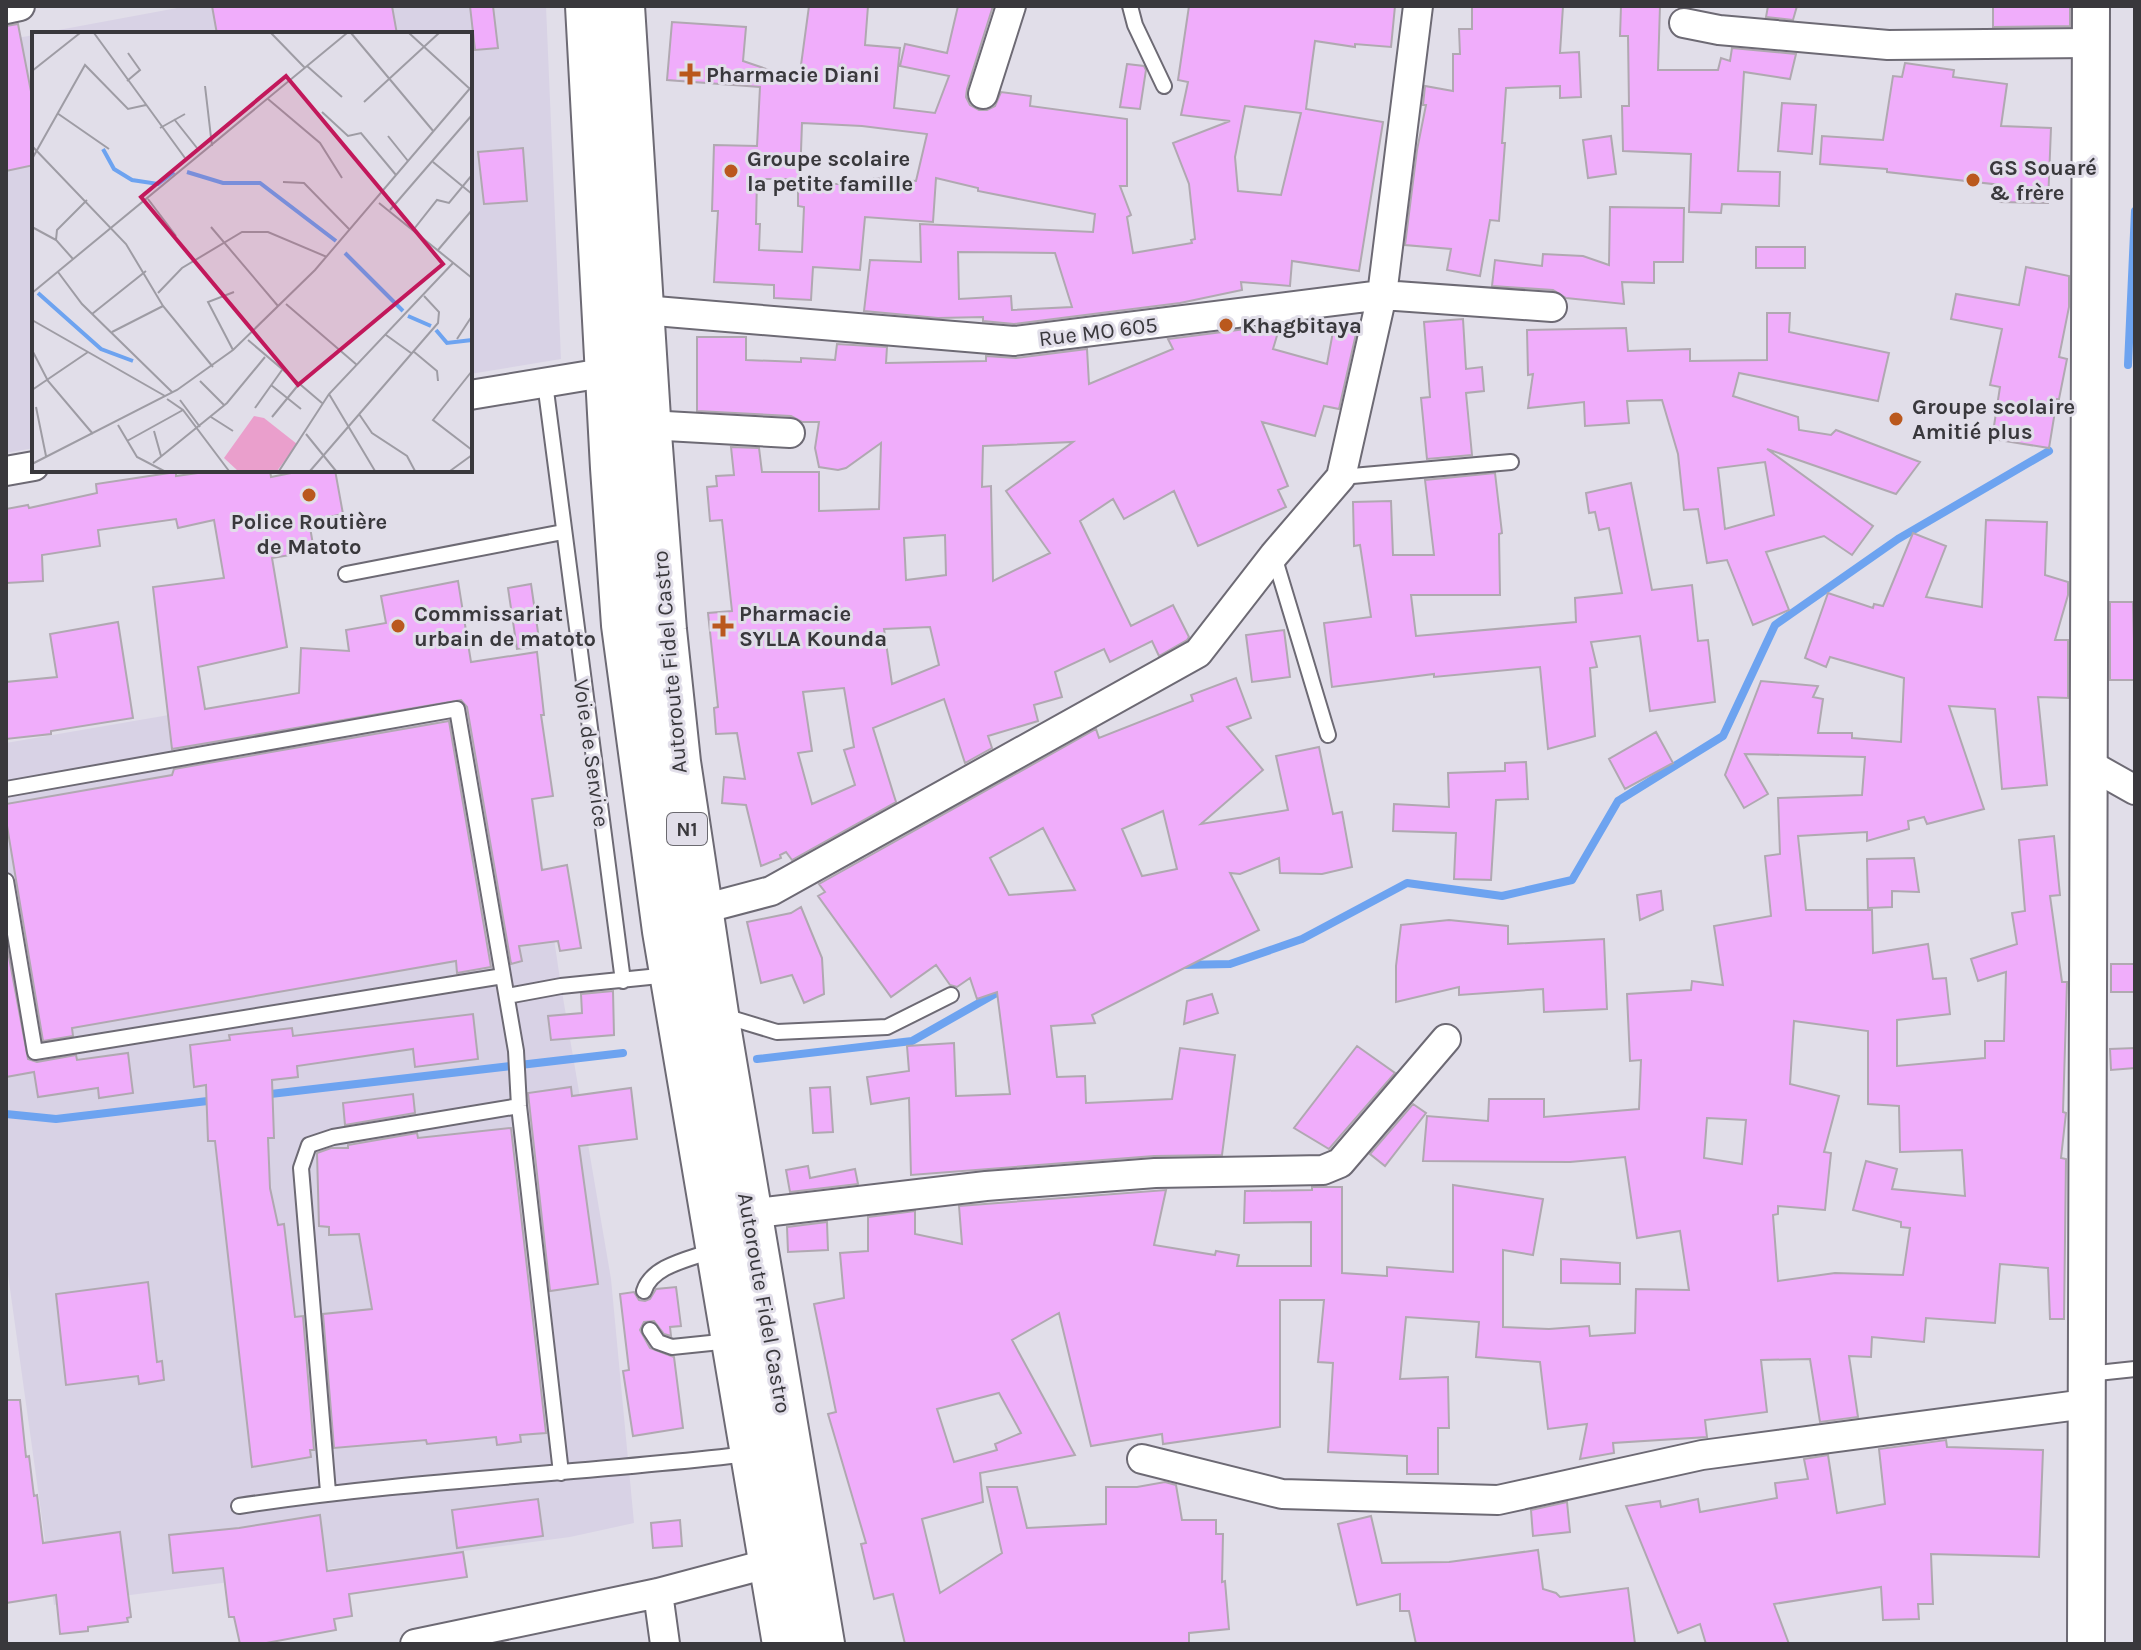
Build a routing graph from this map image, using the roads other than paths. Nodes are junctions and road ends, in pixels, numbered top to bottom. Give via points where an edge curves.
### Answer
1 (588, 6) edge
2 (622, 6) edge
3 (1011, 6) edge
4 (1130, 6) edge
5 (1418, 6) edge
6 (2091, 6) edge
7 (1684, 23) dead end
8 (2091, 43) junction
9 (1164, 86) dead end
10 (983, 94) dead end
11 (1382, 295) junction
12 (1552, 307) dead end
13 (643, 310) junction
14 (609, 372) junction
15 (545, 383) junction
16 (472, 395) edge
17 (648, 425) junction
18 (790, 433) dead end
19 (1511, 462) dead end
20 (32, 466) edge
21 (6, 471) edge
22 (1341, 477) junction
23 (563, 532) junction
24 (1274, 555) junction
25 (346, 574) dead end
26 (1328, 735) dead end
27 (2087, 763) junction
28 (6, 789) edge
29 (2135, 790) edge
30 (6, 881) edge
31 (699, 910) junction
32 (673, 975) junction
33 (503, 976) junction
34 (623, 981) junction
35 (951, 995) dead end
36 (507, 996) junction
37 (716, 1014) junction
38 (1446, 1039) dead end
39 (519, 1106) junction
40 (749, 1214) junction
41 (718, 1249) junction
42 (644, 1291) dead end
43 (650, 1330) dead end
44 (734, 1341) junction
45 (2135, 1369) edge
46 (2086, 1389) junction
47 (753, 1453) junction
48 (1142, 1459) dead end
49 (561, 1473) junction
50 (328, 1492) junction
51 (239, 1506) dead end
52 (771, 1563) junction
53 (658, 1593) junction
54 (415, 1644) edge
55 (665, 1644) edge
56 (785, 1644) edge
57 (822, 1644) edge
58 (2086, 1644) edge

1 - 14 highway, Autoroute Fidel Castro / N1
2 - 13 highway, Autoroute Fidel Castro / N1
3 - 10 street
4 - 9 lane
5 - 11 street
6 - 8 street
7 - 8 street via 1888,45
8 - 27 street
11 - 12 street, Rue MO 605
11 - 13 street, Rue MO 605 via 1014,341
11 - 22 street
13 - 17 highway, Autoroute Fidel Castro / N1
14 - 15 street
14 - 32 highway, Autoroute Fidel Castro / N1 via 624,625
15 - 16 street
15 - 23 lane, Voie de Service
17 - 18 street
17 - 31 highway, Autoroute Fidel Castro / N1 via 674,732
19 - 22 lane
20 - 21 street
22 - 24 street
23 - 25 lane
23 - 34 lane, Voie de Service
24 - 26 lane
24 - 31 street via 1198,653 771,891
27 - 29 street
27 - 46 street
28 - 33 lane via 457,709
30 - 33 lane via 35,1052
31 - 37 highway, Autoroute Fidel Castro / N1
32 - 34 lane
32 - 41 highway, Autoroute Fidel Castro / N1
33 - 36 lane
34 - 36 lane
35 - 37 lane via 887,1027 777,1032
36 - 39 lane
37 - 40 highway, Autoroute Fidel Castro / N1
38 - 40 street via 1340,1163 1323,1170 1155,1173 986,1186
39 - 49 lane
39 - 50 lane via 309,1145 301,1168
40 - 57 highway, Autoroute Fidel Castro / N1
41 - 42 lane via 656,1272
41 - 44 highway, Autoroute Fidel Castro / N1
43 - 44 lane via 658,1342 672,1347
44 - 47 highway, Autoroute Fidel Castro / N1
45 - 46 lane
46 - 48 street via 1702,1455 1498,1500 1282,1494
46 - 58 street
47 - 49 lane
47 - 52 highway, Autoroute Fidel Castro / N1
49 - 50 lane
50 - 51 lane
52 - 53 street
52 - 56 highway, Autoroute Fidel Castro / N1
53 - 54 street
53 - 55 street

